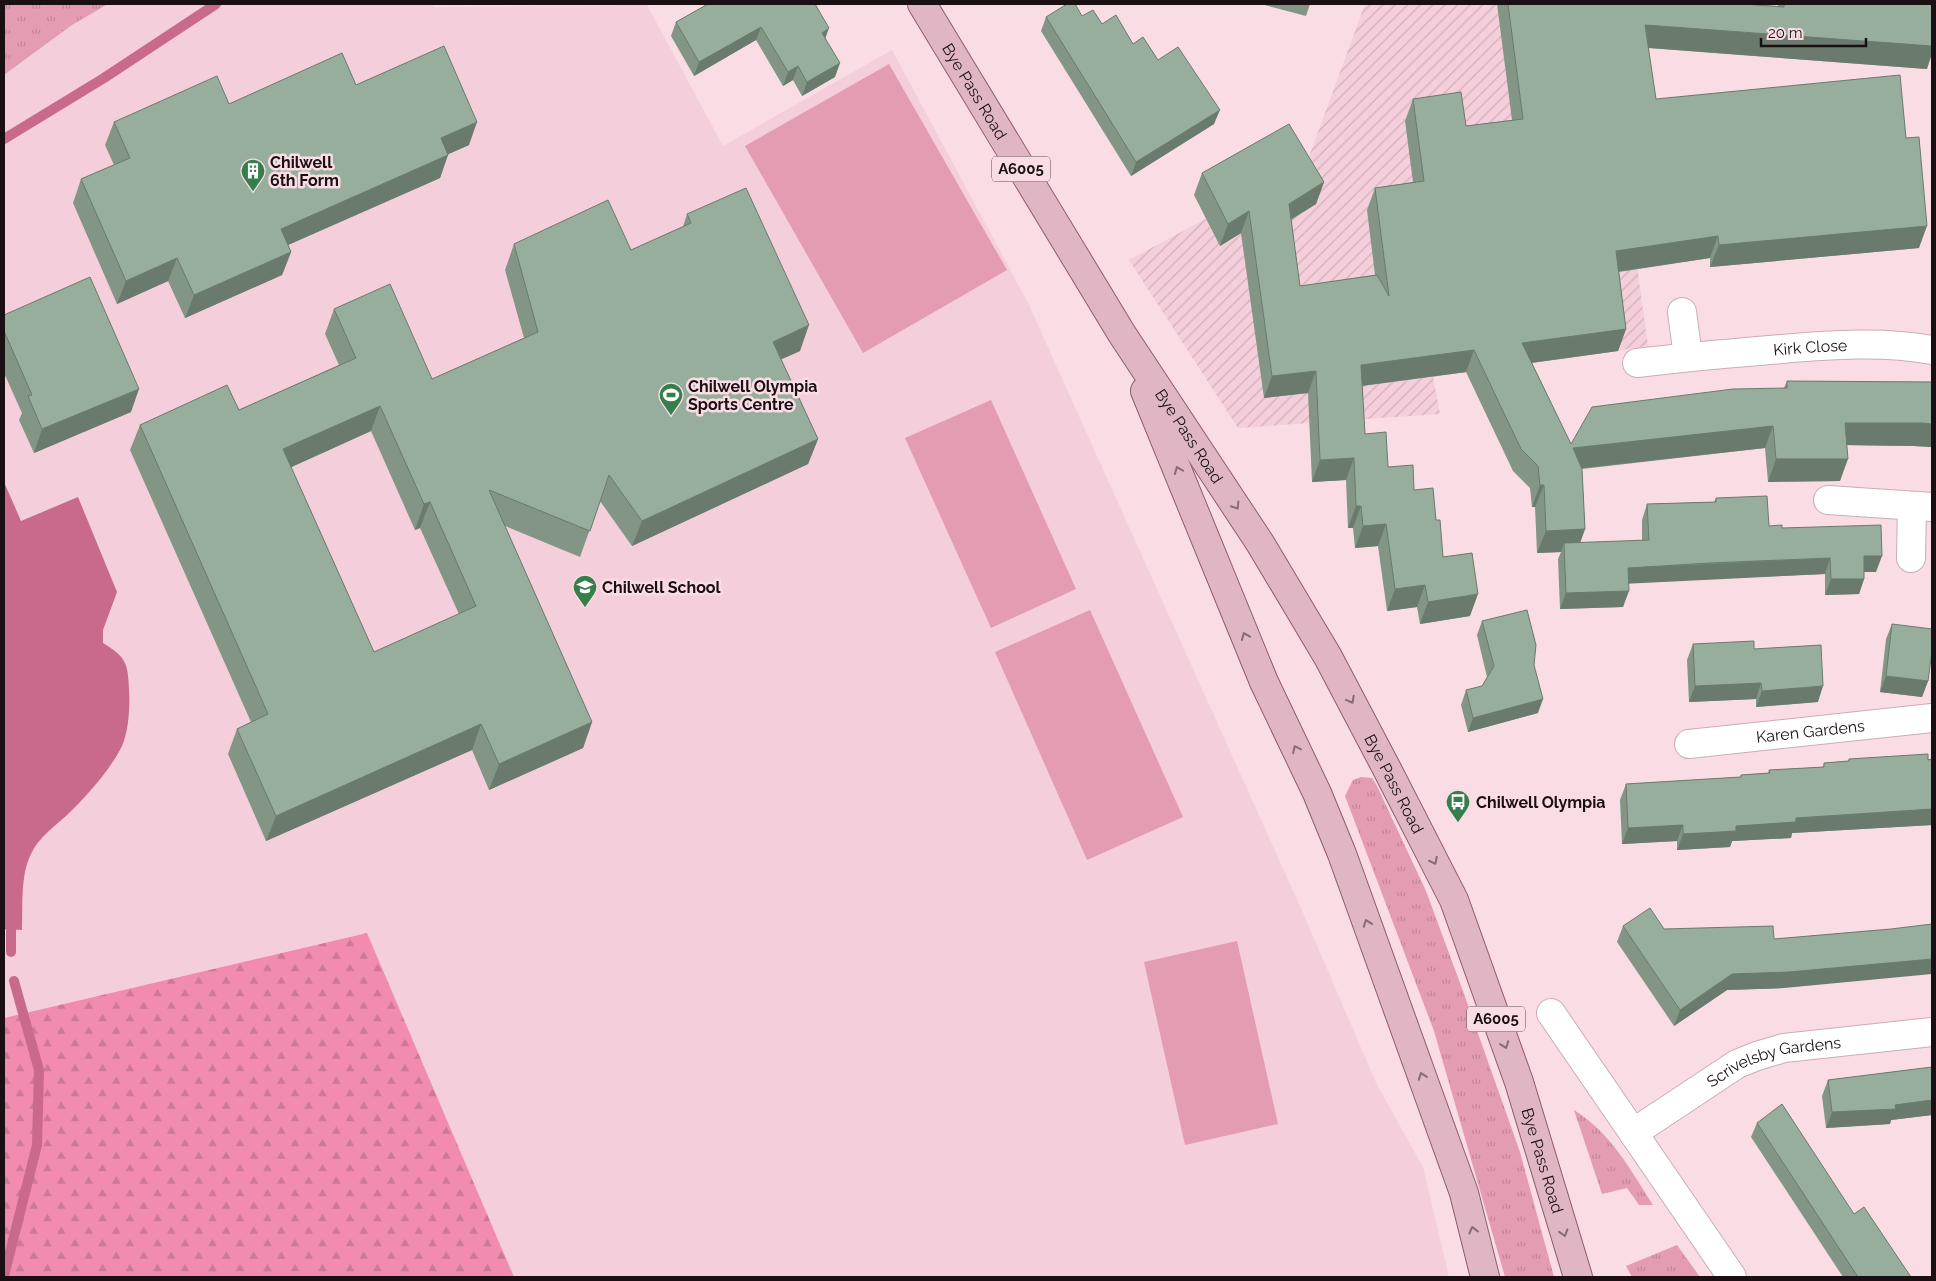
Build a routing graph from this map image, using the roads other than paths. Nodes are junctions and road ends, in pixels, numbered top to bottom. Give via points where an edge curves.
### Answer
1 (922, 4) edge
2 (1682, 312) dead end
3 (1122, 334) junction
4 (1932, 350) edge
5 (1688, 356) junction
6 (1637, 363) dead end
7 (1828, 500) dead end
8 (1922, 506) edge
9 (1910, 558) dead end
10 (1932, 718) edge
11 (1689, 744) dead end
12 (1550, 1013) dead end
13 (1932, 1032) edge
14 (1633, 1133) junction
15 (1485, 1277) edge
16 (1578, 1277) edge
17 (1732, 1277) edge

1 - 3 main road, Bye Pass Road / A6005
2 - 5 street
15 -> 3 main road, Bye Pass Road / A6005 via 1464,1192 1342,854 1264,682
3 -> 16 main road, Bye Pass Road / A6005 via 1260,544 1328,657 1454,900 1519,1082
4 - 5 street, Kirk Close via 1858,344
5 - 6 street, Kirk Close
7 - 8 street
8 - 9 street
10 - 11 street, Karen Gardens
12 - 14 street
13 - 14 street, Scrivelsby Gardens via 1784,1048 1757,1056 1737,1064
14 - 17 street

